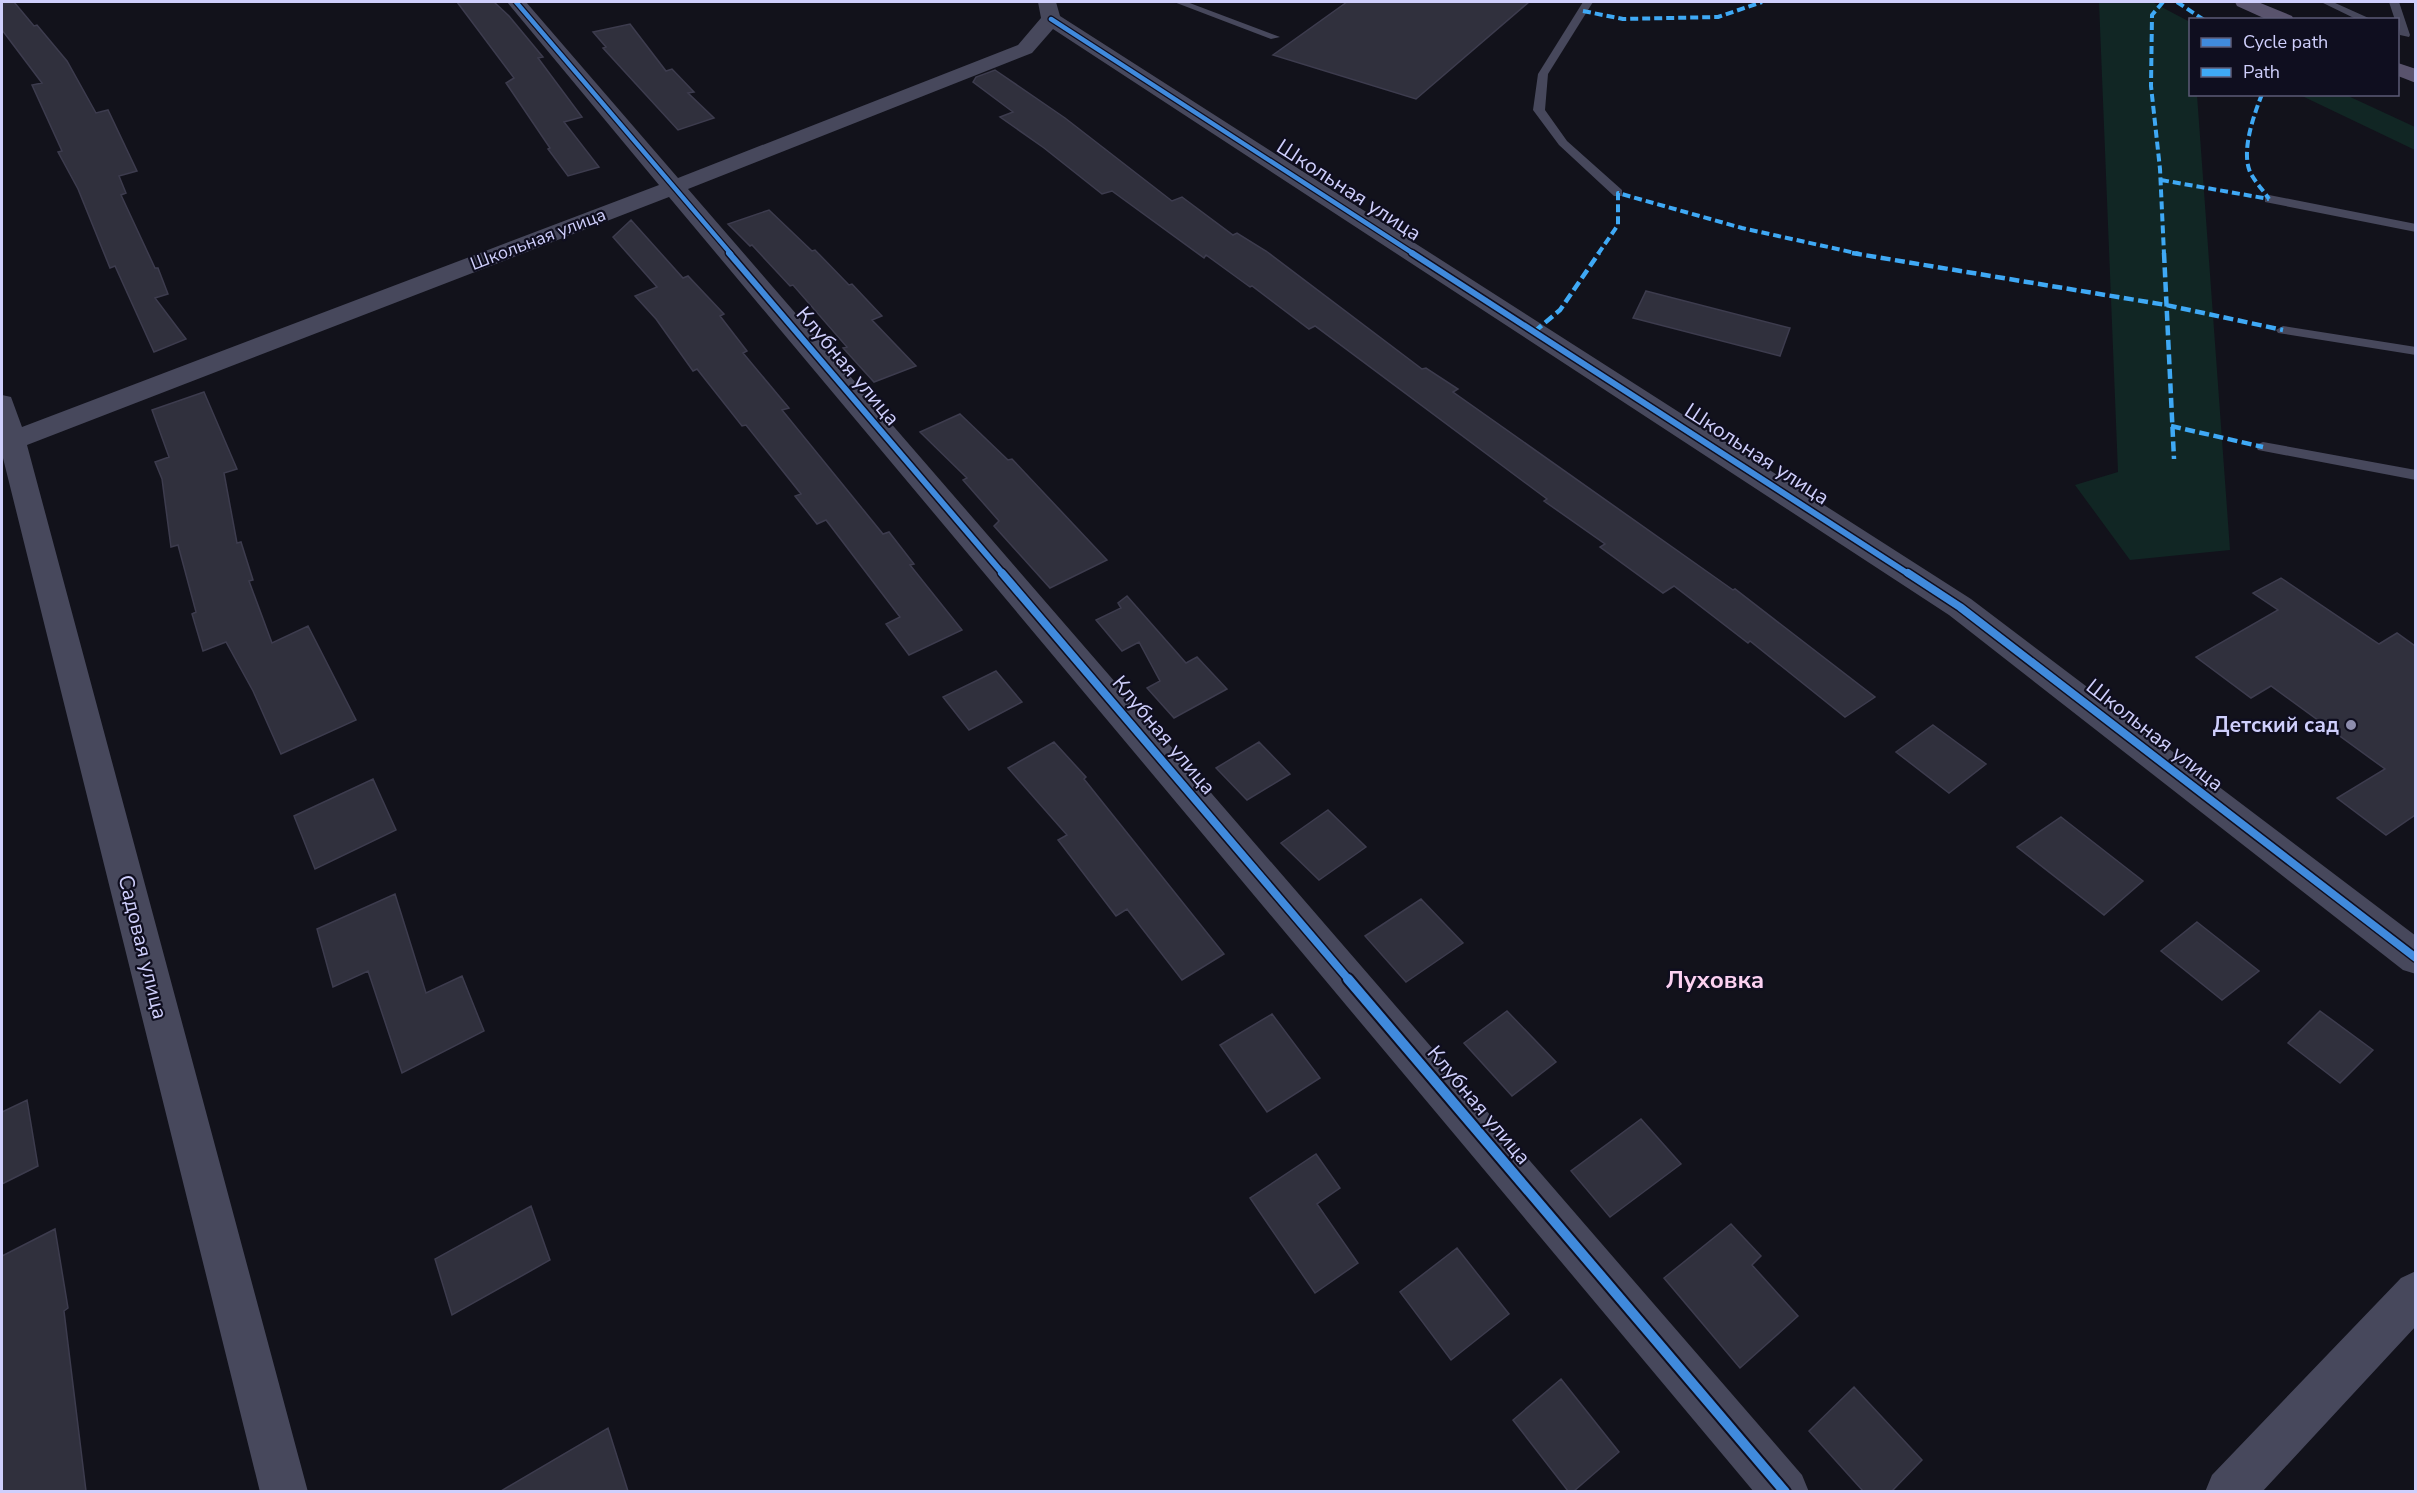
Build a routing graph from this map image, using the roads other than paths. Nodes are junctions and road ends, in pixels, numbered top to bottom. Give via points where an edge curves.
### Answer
1 (516, 2) edge
2 (1179, 2) edge
3 (1588, 2) edge
4 (2244, 2) edge
5 (2326, 2) edge
6 (2394, 2) edge
7 (1049, 10) edge
8 (2280, 18) edge
9 (2363, 18) edge
10 (2398, 18) edge
11 (2401, 34) edge
12 (1275, 37) dead end
13 (2415, 40) edge
14 (2399, 70) edge
15 (2415, 77) edge
16 (672, 188) junction
17 (1618, 193) dead end
18 (2269, 199) dead end
19 (2415, 228) edge
20 (2283, 330) dead end
21 (2415, 351) edge
22 (2, 403) edge
23 (12, 441) junction
24 (2263, 447) dead end
25 (2415, 475) edge
26 (2415, 958) edge
27 (2415, 1293) edge
28 (284, 1491) edge
29 (1785, 1491) edge
30 (2229, 1491) edge

1 - 16 street, Клубная улица
2 - 12 lane
3 - 17 lane via 1543,74 1539,110 1563,143
4 - 8 main road
5 - 9 lane
6 - 10 lane
7 - 16 street, Школьная улица via 1025,48
7 - 26 street, Школьная улица via 1960,607
11 - 13 lane
14 - 15 main road
16 - 23 street, Школьная улица
16 - 29 street, Клубная улица
18 - 19 lane
20 - 21 lane
22 - 23 street, Садовая улица
23 - 28 street, Садовая улица
24 - 25 lane
27 - 30 street

